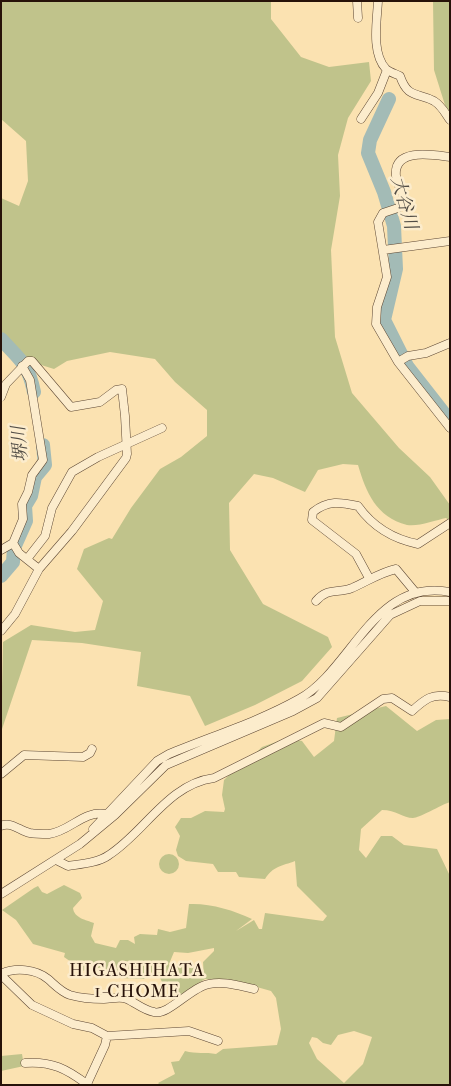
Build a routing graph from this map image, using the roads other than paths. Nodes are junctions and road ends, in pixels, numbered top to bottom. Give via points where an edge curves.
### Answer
1 (357, 1) edge
2 (378, 1) edge
3 (358, 18) dead end
4 (387, 70) junction
5 (361, 119) dead end
6 (450, 120) edge
7 (450, 158) edge
8 (450, 241) edge
9 (383, 250) junction
10 (450, 343) edge
11 (398, 362) junction
12 (22, 366) junction
13 (1, 397) edge
14 (162, 428) dead end
15 (450, 428) edge
16 (127, 443) junction
17 (450, 523) edge
18 (13, 543) junction
19 (1, 550) edge
20 (27, 559) junction
21 (39, 569) junction
22 (369, 578) junction
23 (450, 592) edge
24 (416, 593) junction
25 (316, 600) dead end
26 (450, 601) edge
27 (1, 631) edge
28 (450, 697) edge
29 (92, 749) dead end
30 (1, 774) edge
31 (106, 814) junction
32 (1, 826) edge
33 (80, 844) junction
34 (56, 860) junction
35 (1, 894) edge
36 (1, 975) edge
37 (254, 989) dead end
38 (108, 1036) junction
39 (218, 1042) dead end
40 (26, 1063) dead end
41 (87, 1084) edge

1 - 3 street
2 - 4 street via 379,60
4 - 5 street via 378,93
4 - 6 street via 400,76 407,91 433,100 442,107
7 - 9 street via 419,154 400,163 396,178 406,201 398,208 383,213 378,222
8 - 9 street
9 - 11 street via 387,277 377,308 376,324
10 - 11 street
11 - 15 street
12 - 13 street via 6,384
12 - 16 street via 32,361 71,407 100,402 122,389
12 - 18 street via 30,380 43,460 32,475
14 - 16 street
16 - 20 street via 72,472 52,508 45,536
16 - 21 street via 126,458
17 - 22 street via 418,544 387,534 366,518 358,506 336,502 322,505 313,512 312,520 356,554
18 - 19 street
18 - 20 street
20 - 21 street
21 - 27 street via 15,614
22 - 24 street via 396,569
22 - 25 street via 351,588 323,592
23 - 24 street
24 - 31 street via 380,612 312,690 282,707 169,754 149,769
26 - 33 street via 420,601 390,615 317,698 166,765
28 - 34 street via 426,697 412,711 392,698 383,698 341,727 324,722 214,778 187,788 154,811 138,831 109,855 68,866
29 - 30 street via 83,756 24,755
31 - 32 street via 96,812 47,834 31,833 11,824
31 - 33 street
33 - 34 street
34 - 35 street
36 - 37 street via 30,971 70,995 126,999 159,1014 194,989 208,984 223,982
36 - 38 street via 32,1005
38 - 39 street via 189,1031
38 - 41 street
40 - 41 street via 62,1067

